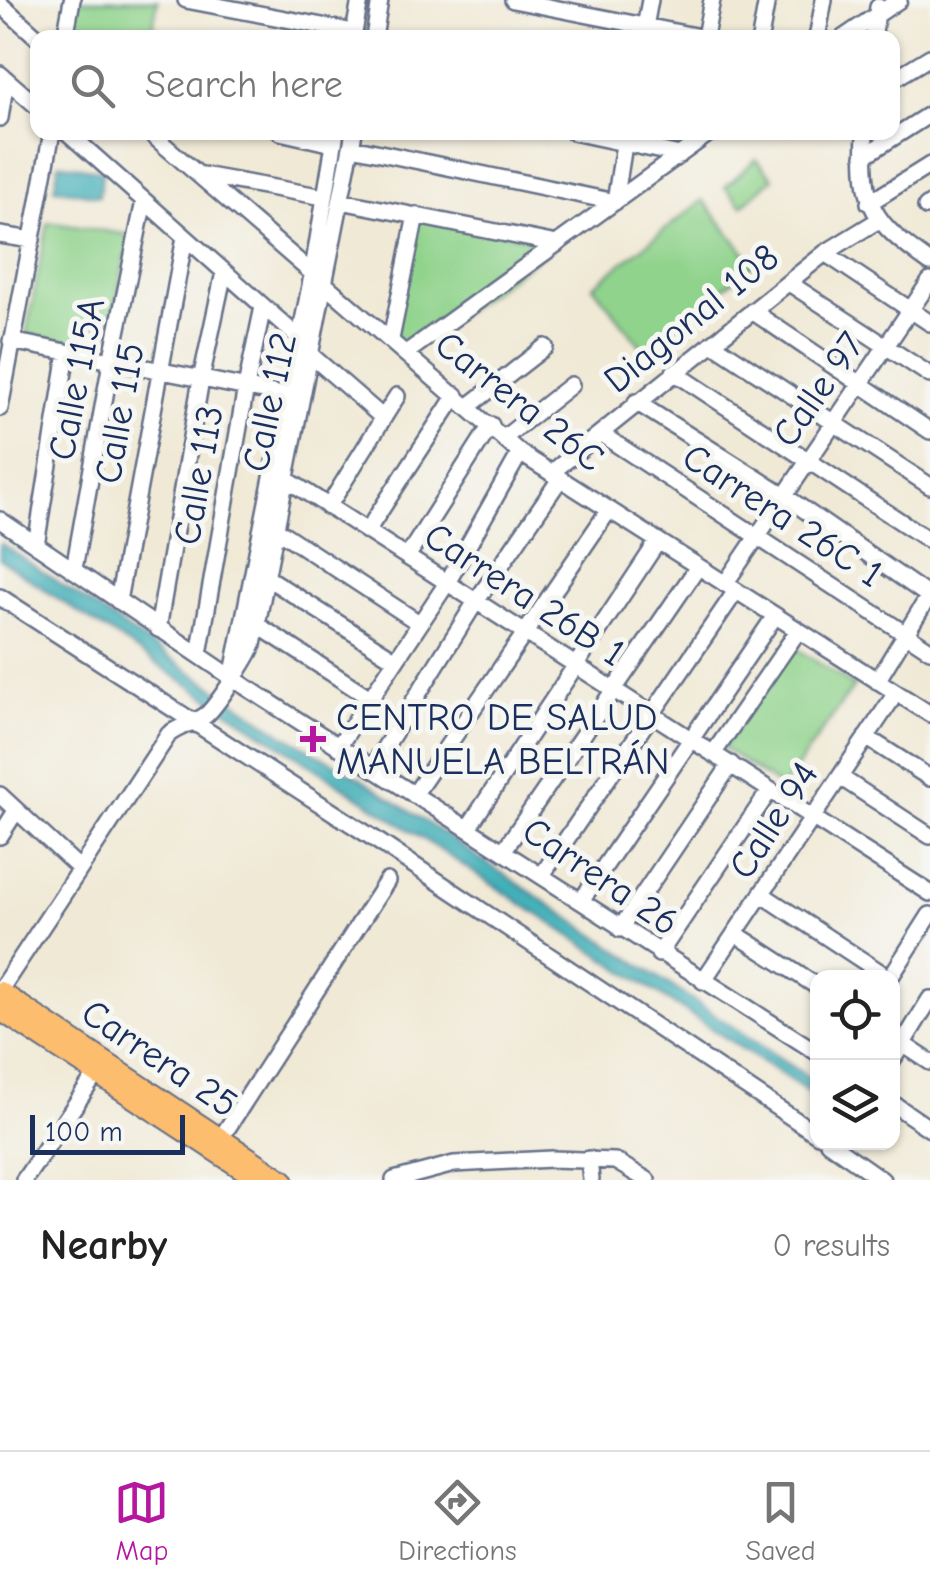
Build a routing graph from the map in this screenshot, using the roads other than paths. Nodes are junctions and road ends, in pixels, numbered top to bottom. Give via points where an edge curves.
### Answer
1 (72, 0) edge
2 (186, 0) edge
3 (360, 0) edge
4 (380, 0) edge
5 (513, 0) edge
6 (650, 0) edge
7 (712, 0) edge
8 (767, 0) edge
9 (824, 0) edge
10 (898, 0) edge
11 (9, 6) edge
12 (878, 7) edge
13 (31, 30) edge
14 (66, 30) edge
15 (330, 30) edge
16 (355, 30) edge
17 (374, 30) edge
18 (636, 30) edge
19 (644, 30) edge
20 (706, 30) edge
21 (761, 30) edge
22 (818, 30) edge
23 (851, 30) edge
24 (930, 57) edge
25 (900, 75) edge
26 (3, 76) edge
27 (30, 100) edge
28 (930, 114) edge
29 (0, 118) edge
30 (900, 133) edge
31 (51, 140) edge
32 (75, 140) edge
33 (158, 140) edge
34 (334, 140) edge
35 (353, 140) edge
36 (625, 140) edge
37 (631, 140) edge
38 (700, 140) edge
39 (865, 140) edge
40 (889, 140) edge
41 (680, 155) junction
42 (864, 156) junction
43 (930, 165) edge
44 (198, 174) junction
45 (324, 198) junction
46 (341, 200) junction
47 (144, 201) junction
48 (615, 202) junction
49 (869, 203) junction
50 (416, 215) junction
51 (878, 221) junction
52 (0, 235) edge
53 (185, 237) junction
54 (32, 240) junction
55 (558, 244) junction
56 (825, 253) junction
57 (930, 263) edge
58 (224, 272) junction
59 (319, 278) junction
60 (930, 281) edge
61 (788, 283) junction
62 (263, 306) junction
63 (752, 311) junction
64 (911, 311) junction
65 (930, 324) edge
66 (299, 338) junction
67 (391, 340) junction
68 (12, 341) junction
69 (712, 343) junction
70 (888, 346) junction
71 (545, 347) dead end
72 (406, 353) junction
73 (67, 354) junction
74 (312, 357) junction
75 (111, 362) junction
76 (159, 371) junction
77 (674, 372) junction
78 (930, 375) edge
79 (201, 379) junction
80 (861, 384) junction
81 (571, 386) dead end
82 (246, 388) junction
83 (456, 395) junction
84 (288, 396) junction
85 (397, 396) dead end
86 (636, 402) junction
87 (470, 406) junction
88 (0, 408) edge
89 (382, 417) junction
90 (834, 422) junction
91 (491, 425) junction
92 (930, 430) edge
93 (600, 434) junction
94 (504, 438) junction
95 (520, 453) junction
96 (808, 459) junction
97 (555, 476) junction
98 (286, 479) junction
99 (930, 486) edge
100 (782, 496) junction
101 (328, 507) junction
102 (609, 510) junction
103 (0, 520) edge
104 (276, 530) junction
105 (367, 531) junction
106 (759, 535) junction
107 (658, 541) junction
108 (930, 541) edge
109 (36, 545) junction
110 (407, 557) junction
111 (698, 567) junction
112 (74, 570) junction
113 (266, 577) junction
114 (447, 583) junction
115 (730, 588) junction
116 (930, 596) edge
117 (0, 597) edge
118 (118, 601) junction
119 (476, 603) junction
120 (776, 616) junction
121 (419, 623) junction
122 (259, 626) junction
123 (158, 629) junction
124 (798, 630) junction
125 (524, 634) junction
126 (904, 634) junction
127 (930, 650) edge
128 (200, 654) junction
129 (396, 660) junction
130 (574, 665) junction
131 (230, 680) junction
132 (877, 680) junction
133 (612, 690) junction
134 (896, 693) junction
135 (370, 698) junction
136 (930, 714) edge
137 (653, 716) junction
138 (198, 718) junction
139 (866, 737) junction
140 (690, 740) junction
141 (338, 747) junction
142 (712, 754) junction
143 (732, 764) junction
144 (372, 768) junction
145 (840, 777) junction
146 (930, 778) edge
147 (770, 790) junction
148 (0, 795) edge
149 (414, 795) junction
150 (16, 810) junction
151 (812, 815) junction
152 (468, 828) junction
153 (0, 836) edge
154 (930, 836) edge
155 (504, 850) junction
156 (80, 869) junction
157 (542, 876) junction
158 (387, 881) dead end
159 (930, 892) edge
160 (762, 895) junction
161 (582, 901) junction
162 (930, 915) edge
163 (620, 929) junction
164 (736, 934) junction
165 (915, 937) junction
166 (930, 947) edge
167 (659, 954) junction
168 (877, 970) edge
169 (894, 970) edge
170 (703, 981) junction
171 (810, 983) edge
172 (0, 990) edge
173 (929, 1002) edge
174 (0, 1011) edge
175 (24, 1026) junction
176 (0, 1029) edge
177 (900, 1038) edge
178 (900, 1042) edge
179 (810, 1048) edge
180 (930, 1062) edge
181 (96, 1073) junction
182 (900, 1108) edge
183 (930, 1129) edge
184 (810, 1131) edge
185 (221, 1138) junction
186 (839, 1150) edge
187 (589, 1159) junction
188 (625, 1172) edge
189 (24, 1180) edge
190 (258, 1180) edge
191 (284, 1180) edge
192 (394, 1180) edge
193 (590, 1180) edge
194 (647, 1180) edge
195 (882, 1180) edge

1 - 14 street
2 - 15 street
3 - 16 street
4 - 17 street
5 - 18 street
6 - 19 street
7 - 20 street
8 - 21 street
9 - 22 street
10 - 12 street
11 - 13 street
12 - 23 street
24 - 25 street
26 - 27 street
26 - 29 street
28 - 30 street
31 - 54 street
32 - 47 street
33 - 44 street, Carrera 26C
34 - 45 street, Calle 112
35 - 46 street, Calle 112
35 - 48 street
36 - 48 street
37 - 41 street
38 - 41 street
39 - 42 street
40 - 42 street
41 - 48 street
42 - 49 street
43 - 49 street
44 - 45 street
44 - 59 street, Carrera 26C
45 - 59 street, Calle 112
46 - 50 street
46 - 59 street, Calle 112
47 - 53 street
47 - 75 street, Calle 115A
48 - 55 street
49 - 51 street
50 - 55 street
50 - 67 street
51 - 56 street, Diagonal 108
51 - 57 street
52 - 54 street
53 - 58 street
53 - 76 street, Calle 115
54 - 68 street
55 - 72 street
56 - 61 street, Diagonal 108
56 - 64 street
58 - 62 street
58 - 79 street
59 - 66 street, Calle 112
59 - 67 street, Carrera 26C
59 - 74 street, Calle 112
60 - 64 street, Calle 97
61 - 63 street, Diagonal 108
61 - 70 street
62 - 66 street
62 - 82 street, Calle 113
63 - 69 street, Diagonal 108
63 - 80 street
64 - 65 street
64 - 70 street, Calle 97
66 - 84 street, Calle 112
67 - 72 street, Carrera 26C
68 - 73 street
68 - 88 street
69 - 77 street, Diagonal 108
69 - 90 street
70 - 78 street
70 - 80 street, Calle 97
71 - 87 street
72 - 83 street, Carrera 26C
73 - 75 street
73 - 109 street
74 - 89 street
74 - 98 street, Calle 112
75 - 76 street
75 - 112 street, Calle 115A
76 - 79 street
76 - 118 street, Calle 115
77 - 86 street, Diagonal 108
77 - 96 street
79 - 82 street
79 - 123 street
80 - 90 street, Calle 97
80 - 92 street
81 - 94 street
82 - 84 street
82 - 128 street, Calle 113
83 - 87 street, Carrera 26C
83 - 105 street
84 - 131 street, Calle 112
85 - 89 street
86 - 93 street, Diagonal 108
86 - 100 street
87 - 91 street, Carrera 26C
89 - 101 street
90 - 96 street, Calle 97
90 - 99 street
91 - 94 street, Carrera 26C
91 - 110 street
93 - 97 street, Diagonal 108
93 - 106 street, Carrera 26C 1
94 - 95 street, Carrera 26C
95 - 97 street, Carrera 26C
95 - 114 street
96 - 100 street, Calle 97
96 - 108 street
97 - 102 street, Carrera 26C
97 - 119 street, Diagonal 108
98 - 101 street, Carrera 26B 1
98 - 104 street, Calle 112
100 - 106 street, Calle 97
100 - 116 street
101 - 105 street, Carrera 26B 1
102 - 107 street, Carrera 26C
102 - 125 street
103 - 109 street, Carrera 26
104 - 113 street, Calle 112
104 - 121 street
105 - 110 street, Carrera 26B 1
106 - 115 street, Calle 97
106 - 126 street, Carrera 26C 1
107 - 111 street, Carrera 26C
107 - 130 street
109 - 112 street, Carrera 26
110 - 114 street, Carrera 26B 1
111 - 115 street, Carrera 26C
111 - 133 street
112 - 118 street, Carrera 26
113 - 122 street, Calle 112
113 - 129 street
114 - 119 street, Carrera 26B 1
114 - 121 street
115 - 120 street, Carrera 26C
115 - 137 street, Calle 97
116 - 126 street
117 - 138 street
118 - 123 street, Carrera 26
119 - 125 street, Carrera 26B 1
119 - 144 street, Diagonal 108
120 - 124 street, Carrera 26C
120 - 140 street
121 - 129 street
122 - 131 street, Calle 112 via 247,660
122 - 135 street
123 - 128 street, Carrera 26
124 - 132 street, Carrera 26C
124 - 142 street
125 - 130 street, Carrera 26B 1
125 - 149 street
126 - 127 street, Carrera 26C 1
126 - 132 street
128 - 131 street, Carrera 26
129 - 135 street
130 - 133 street, Carrera 26B 1
130 - 152 street
131 - 138 street, Calle 112
131 - 141 street, Carrera 26
132 - 134 street, Carrera 26C
133 - 137 street, Carrera 26B 1
133 - 155 street
134 - 136 street, Carrera 26C
134 - 139 street, Calle 94
135 - 141 street
137 - 140 street, Carrera 26B 1
137 - 157 street, Calle 97
138 - 156 street, Calle 112 via 169,734
138 - 184 street
139 - 145 street, Calle 94
139 - 146 street
140 - 142 street, Carrera 26B 1
140 - 161 street
141 - 144 street, Carrera 26
142 - 143 street, Carrera 26B 1
143 - 147 street, Carrera 26B 1
143 - 163 street
144 - 149 street, Carrera 26
145 - 151 street, Calle 94
145 - 154 street
147 - 151 street, Carrera 26B 1
147 - 167 street
148 - 150 street
149 - 152 street, Carrera 26
150 - 153 street
150 - 156 street
151 - 159 street, Carrera 26B 1
151 - 160 street, Calle 94
152 - 155 street, Carrera 26
155 - 157 street, Carrera 26
156 - 172 street, Calle 112
157 - 161 street, Carrera 26
158 - 185 street
160 - 164 street, Calle 94
160 - 168 street
161 - 163 street, Carrera 26
162 - 165 street
163 - 167 street, Carrera 26
164 - 170 street, Calle 94
164 - 171 street
165 - 166 street
165 - 169 street
167 - 170 street, Carrera 26
170 - 179 street, Carrera 26
172 - 185 main road, Carrera 25
173 - 177 street
174 - 175 main road, Carrera 25
175 - 176 main road
175 - 181 main road, Carrera 25
178 - 180 street
181 - 189 street
181 - 190 main road, Carrera 25
182 - 183 street
185 - 191 main road, Carrera 25
186 - 195 street
187 - 188 street
187 - 192 street via 454,1164
187 - 193 street
188 - 194 street

